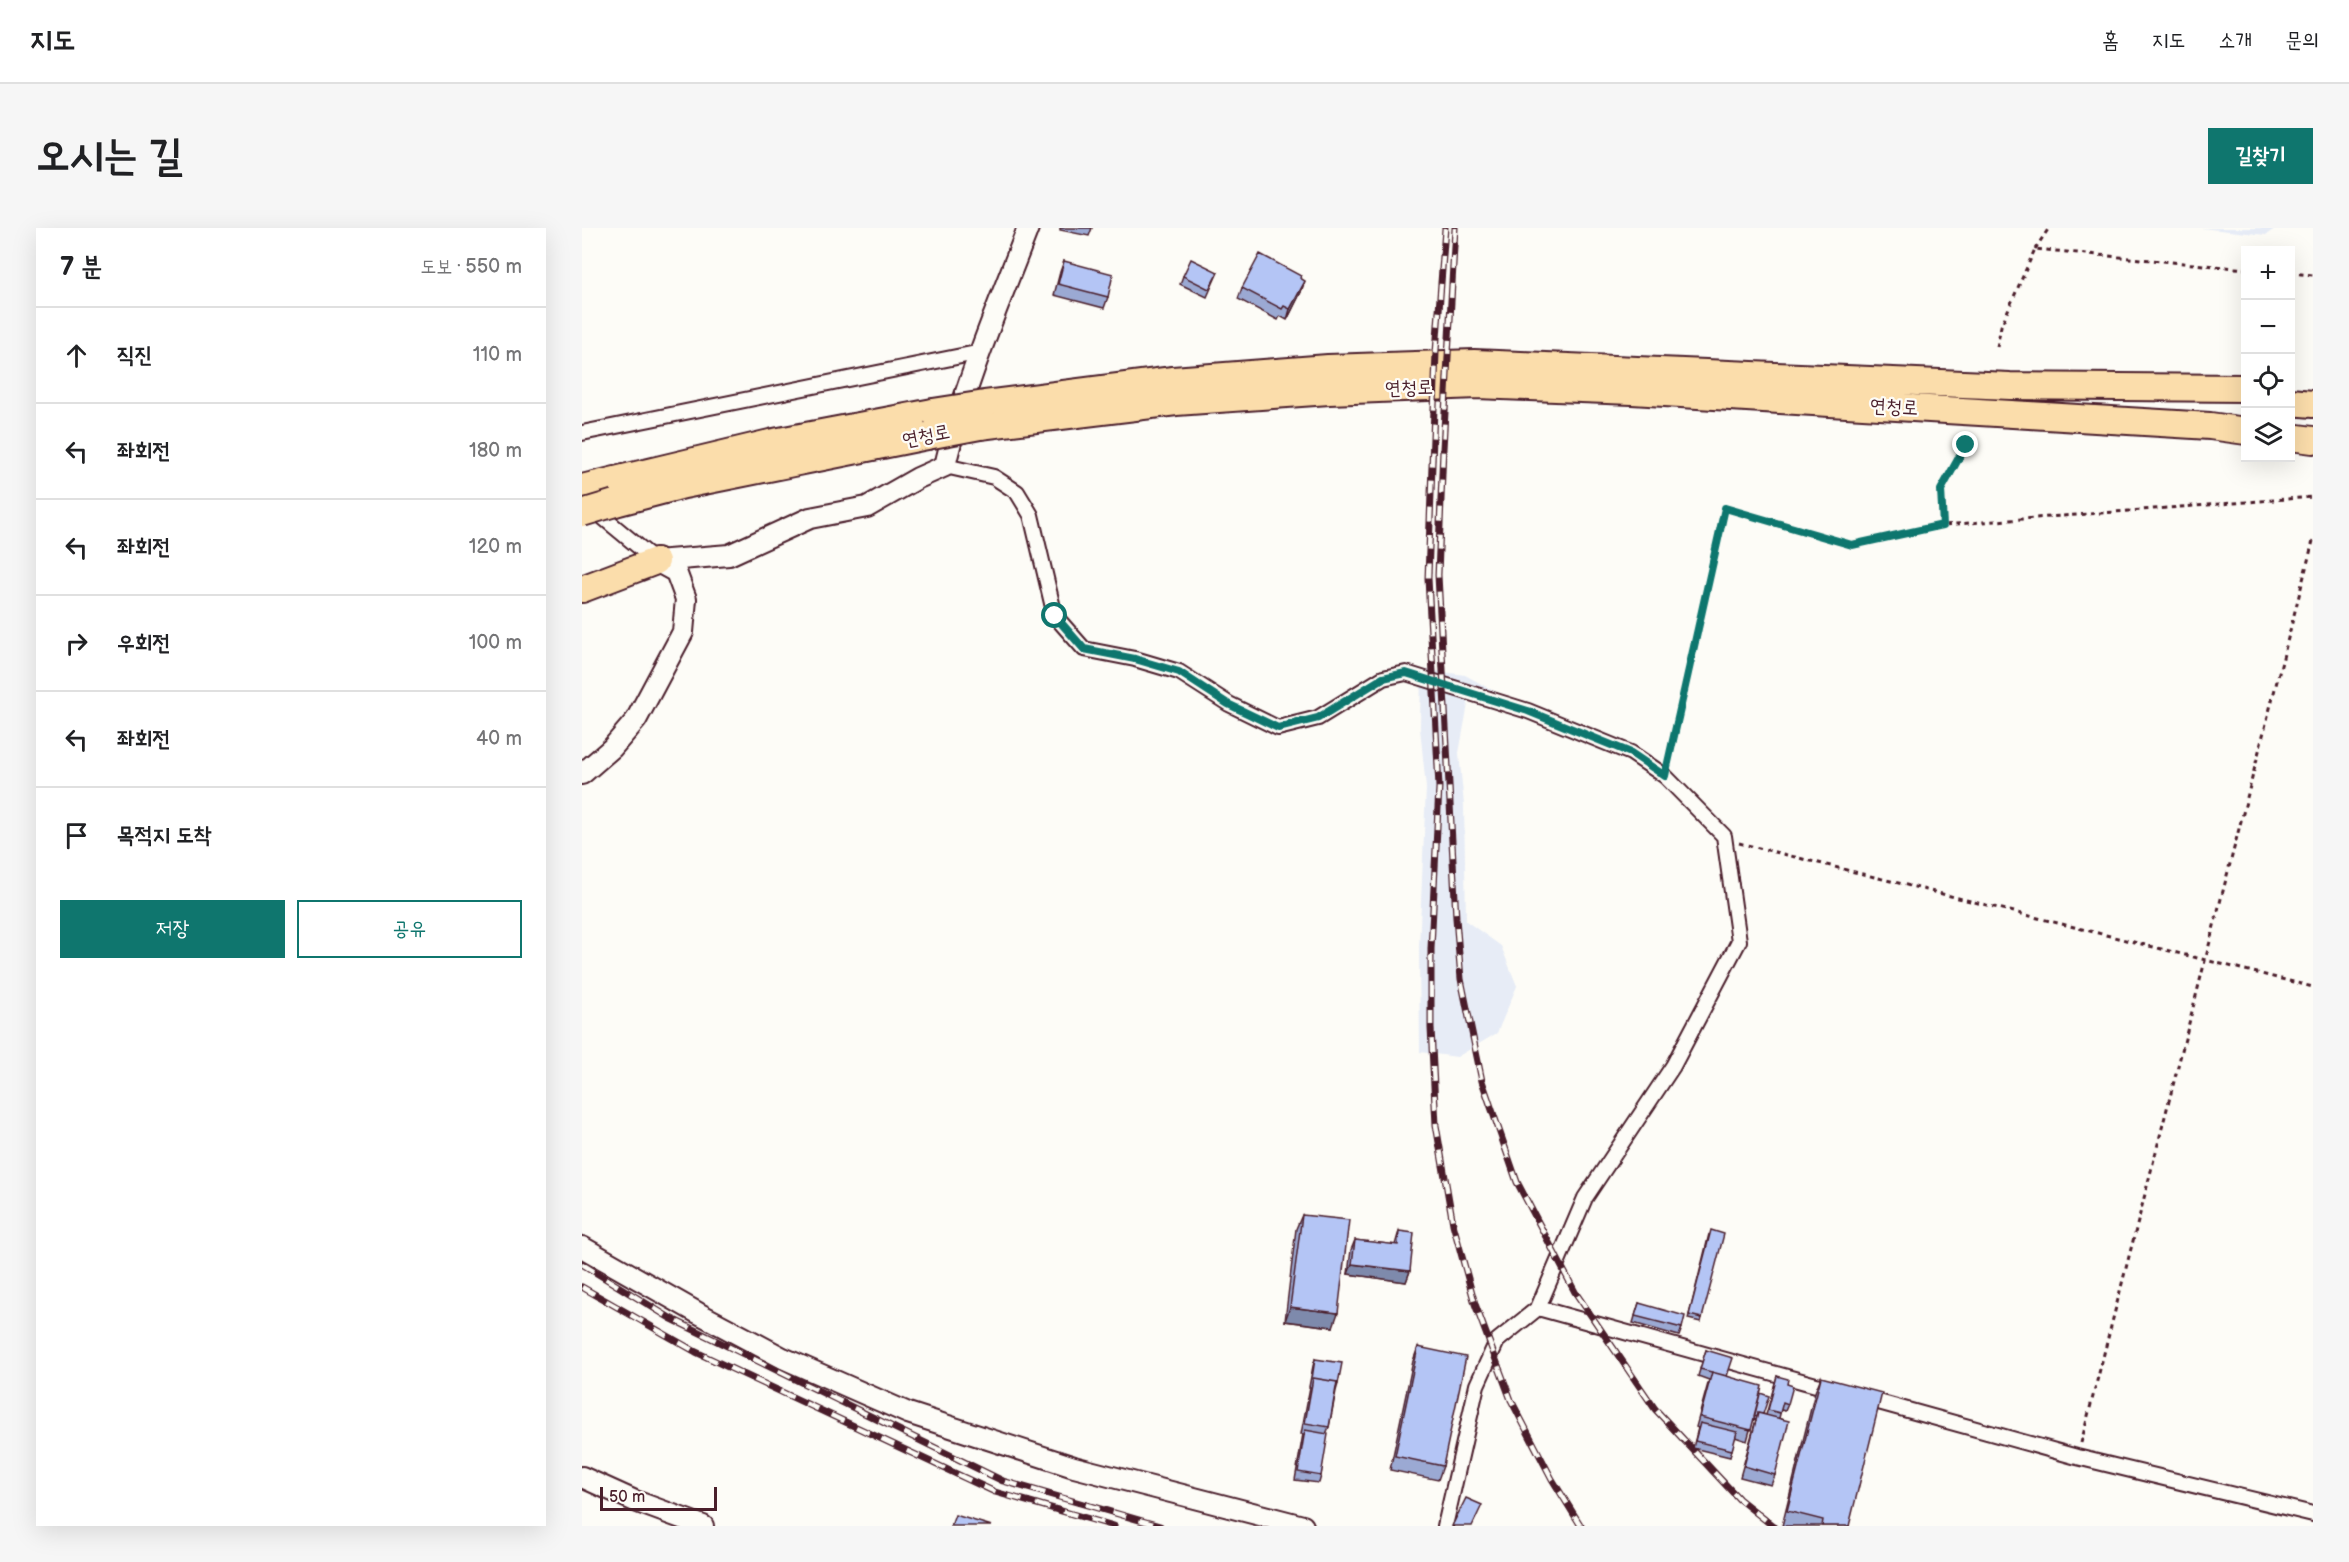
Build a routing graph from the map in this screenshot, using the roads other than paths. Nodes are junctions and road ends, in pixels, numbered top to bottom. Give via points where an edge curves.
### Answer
1 (1023, 230) edge
2 (981, 352) junction
3 (2010, 386) junction
4 (2241, 388) edge
5 (2295, 388) edge
6 (2313, 388) edge
7 (2241, 400) edge
8 (2295, 402) edge
9 (2313, 404) edge
10 (982, 415) junction
11 (930, 424) junction
12 (2295, 428) edge
13 (2241, 429) edge
14 (2313, 429) edge
15 (582, 433) edge
16 (2295, 438) edge
17 (2313, 440) edge
18 (945, 466) junction
19 (591, 485) edge
20 (582, 500) edge
21 (582, 513) edge
22 (656, 561) junction
23 (582, 589) edge
24 (582, 774) edge
25 (582, 1247) edge
26 (1538, 1308) junction
27 (582, 1477) edge
28 (2313, 1514) edge
29 (703, 1526) edge
30 (1304, 1526) edge
31 (1445, 1526) edge

1 - 2 street
2 - 15 street
2 - 18 street
3 - 4 highway, 연청로
3 - 7 highway
3 - 10 highway, 연청로 via 1474,363 1329,368 1173,380
5 - 6 highway
8 - 9 highway
10 - 11 highway, 연청로, bridge
10 - 13 highway, 연청로 via 1329,391 1478,385
11 - 19 highway, 연청로 via 774,442
11 - 21 highway, 연청로, bridge
12 - 14 highway
16 - 17 highway
18 - 22 street via 867,507 810,518 729,555
18 - 26 street via 994,477 1017,492 1031,515 1055,616 1084,649 1179,672 1228,704 1278,728 1318,718 1383,678 1406,673 1528,711 1631,753 1665,776 1724,836 1739,941 1673,1066 1585,1198
20 - 22 street
22 - 23 highway
22 - 24 street via 676,572 686,599 683,632 636,720
25 - 30 street via 783,1358 908,1413 1074,1467
26 - 28 street via 2077,1457
26 - 31 street via 1497,1341 1478,1385
27 - 29 street

